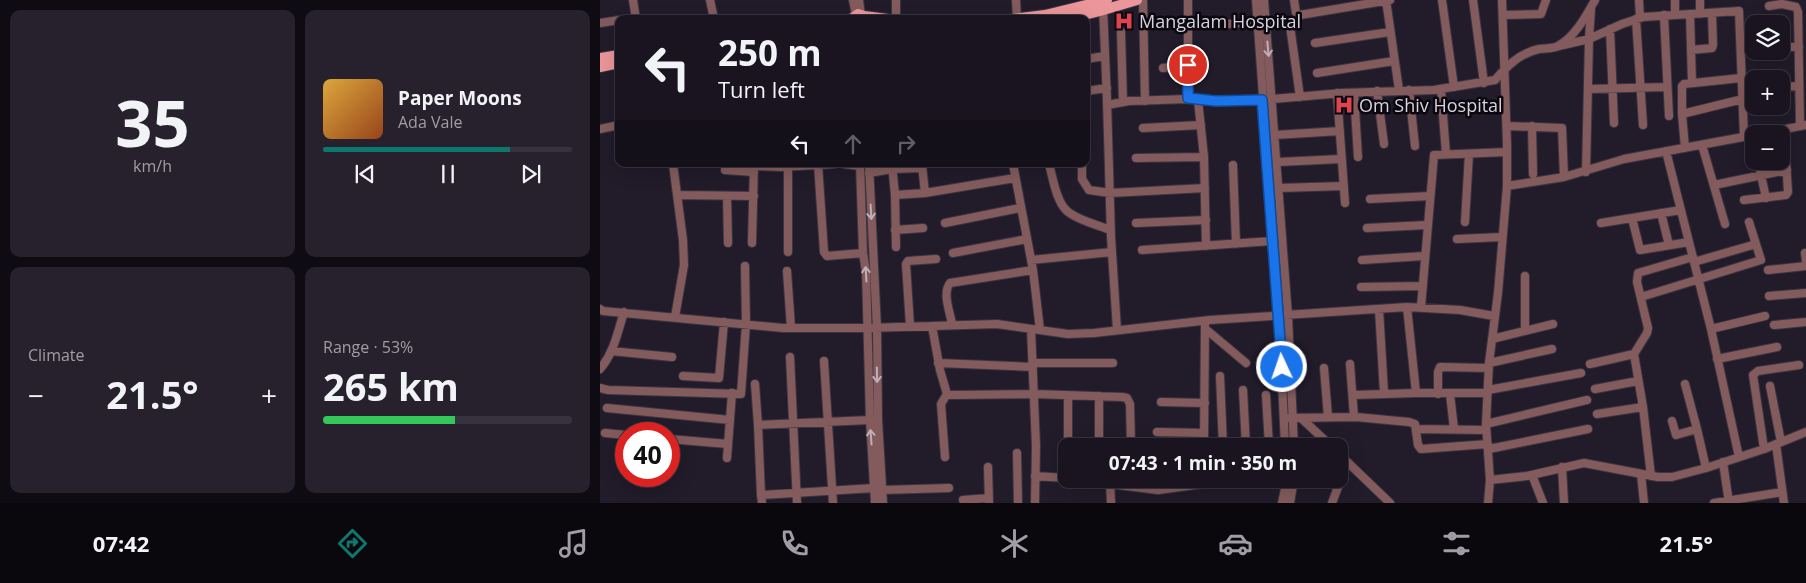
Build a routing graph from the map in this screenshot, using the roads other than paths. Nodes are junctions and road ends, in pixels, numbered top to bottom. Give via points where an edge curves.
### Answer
1 (633, 0) edge
2 (710, 0) edge
3 (853, 0) edge
4 (859, 0) edge
5 (896, 0) edge
6 (1016, 0) edge
7 (1137, 0) edge
8 (1143, 0) edge
9 (1188, 0) edge
10 (1256, 0) edge
11 (1264, 0) edge
12 (1294, 0) edge
13 (1387, 0) edge
14 (1442, 0) edge
15 (1473, 0) edge
16 (1502, 0) edge
17 (1546, 0) edge
18 (1639, 0) edge
19 (1675, 0) edge
20 (1700, 0) edge
21 (1593, 3) edge
22 (1104, 4) edge
23 (1769, 6) dead end
24 (1712, 13) junction
25 (1690, 14) junction
26 (1700, 14) junction
27 (636, 15) edge
28 (713, 15) edge
29 (857, 15) edge
30 (857, 15) edge
31 (896, 15) edge
32 (1015, 15) edge
33 (1045, 15) edge
34 (1078, 15) edge
35 (1503, 15) junction
36 (1664, 15) junction
37 (1675, 15) junction
38 (1638, 18) junction
39 (615, 21) edge
40 (1257, 22) junction
41 (600, 23) edge
42 (1266, 24) junction
43 (1215, 26) dead end
44 (1610, 29) junction
45 (1121, 32) dead end
46 (1390, 32) junction
47 (1589, 39) junction
48 (1315, 43) dead end
49 (1558, 46) junction
50 (1790, 47) edge
51 (1799, 47) junction
52 (1691, 50) junction
53 (615, 56) edge
54 (1105, 56) junction
55 (600, 58) edge
56 (1090, 58) edge
57 (1394, 60) junction
58 (615, 65) edge
59 (1188, 65) junction
60 (600, 67) edge
61 (1162, 68) dead end
62 (1505, 68) junction
63 (1317, 73) dead end
64 (1741, 78) junction
65 (1484, 83) junction
66 (1692, 84) junction
67 (1790, 86) edge
68 (1799, 86) junction
69 (1454, 87) junction
70 (1641, 87) junction
71 (1668, 87) junction
72 (1107, 88) junction
73 (1613, 88) junction
74 (1441, 89) junction
75 (1588, 89) junction
76 (1090, 90) edge
77 (1399, 90) junction
78 (1409, 90) junction
79 (1377, 91) junction
80 (1354, 93) junction
81 (1337, 94) junction
82 (1300, 97) junction
83 (1188, 98) junction
84 (1743, 98) junction
85 (1273, 99) junction
86 (1198, 100) junction
87 (1262, 100) junction
88 (1145, 101) junction
89 (1122, 102) junction
90 (1107, 105) junction
91 (1682, 114) junction
92 (1669, 116) dead end
93 (1614, 123) dead end
94 (1201, 125) junction
95 (1643, 125) dead end
96 (1748, 125) edge
97 (615, 126) edge
98 (1507, 126) junction
99 (1532, 126) junction
100 (1803, 126) edge
101 (1143, 128) dead end
102 (600, 129) edge
103 (1790, 129) edge
104 (1340, 131) junction
105 (1275, 135) junction
106 (1745, 137) edge
107 (1384, 144) dead end
108 (1702, 145) junction
109 (1415, 146) dead end
110 (1684, 148) junction
111 (1666, 151) junction
112 (1507, 152) junction
113 (1446, 154) junction
114 (1469, 154) junction
115 (1204, 157) junction
116 (1358, 157) dead end
117 (1136, 158) dead end
118 (1341, 159) junction
119 (1278, 162) junction
120 (1233, 165) dead end
121 (673, 167) edge
122 (754, 167) edge
123 (788, 167) edge
124 (818, 167) edge
125 (860, 167) edge
126 (869, 167) edge
127 (889, 167) edge
128 (892, 167) edge
129 (922, 167) edge
130 (1013, 167) edge
131 (1050, 167) edge
132 (1082, 167) edge
133 (725, 170) dead end
134 (1760, 170) edge
135 (1787, 170) joint
136 (1586, 172) junction
137 (869, 173) junction
138 (1533, 174) dead end
139 (1761, 175) junction
140 (1564, 177) junction
141 (1015, 178) junction
142 (1714, 185) junction
143 (1344, 186) junction
144 (1507, 186) junction
145 (1205, 188) junction
146 (1279, 188) junction
147 (925, 193) junction
148 (1110, 193) junction
149 (678, 195) junction
150 (895, 195) junction
151 (727, 196) junction
152 (754, 196) junction
153 (1430, 196) junction
154 (1766, 198) junction
155 (1370, 199) dead end
156 (1744, 200) dead end
157 (1345, 203) dead end
158 (1020, 208) junction
159 (1681, 210) junction
160 (1661, 213) junction
161 (1632, 218) junction
162 (1206, 220) junction
163 (1465, 222) dead end
164 (1749, 222) dead end
165 (945, 223) dead end
166 (1136, 223) dead end
167 (1601, 223) dead end
168 (1725, 224) dead end
169 (1427, 225) junction
170 (923, 228) dead end
171 (1367, 228) dead end
172 (896, 230) junction
173 (1110, 230) junction
174 (1502, 237) junction
175 (1458, 239) dead end
176 (1027, 240) junction
177 (1273, 241) junction
178 (1689, 242) junction
179 (728, 243) dead end
180 (752, 244) dead end
181 (1236, 244) junction
182 (1756, 244) junction
183 (1669, 245) junction
184 (1206, 246) junction
185 (896, 247) dead end
186 (1142, 250) dead end
187 (788, 252) dead end
188 (1112, 252) junction
189 (863, 253) junction
190 (953, 253) dead end
191 (1806, 253) edge
192 (1424, 256) junction
193 (936, 259) dead end
194 (1031, 260) junction
195 (1362, 260) dead end
196 (1694, 260) junction
197 (1806, 261) edge
198 (745, 266) dead end
199 (1806, 266) edge
200 (1033, 270) junction
201 (1768, 270) dead end
202 (787, 271) dead end
203 (1525, 276) dead end
204 (1699, 280) junction
205 (1422, 286) junction
206 (1361, 287) dead end
207 (1806, 293) edge
208 (1769, 296) dead end
209 (1641, 297) junction
210 (1407, 307) junction
211 (1421, 307) junction
212 (600, 309) edge
213 (1379, 309) junction
214 (624, 312) junction
215 (1279, 316) junction
216 (1288, 316) junction
217 (1494, 316) junction
218 (1765, 316) dead end
219 (675, 317) junction
220 (1205, 321) junction
221 (724, 322) junction
222 (1806, 322) edge
223 (746, 324) junction
224 (952, 324) junction
225 (1553, 324) dead end
226 (1774, 325) dead end
227 (910, 326) junction
228 (932, 326) junction
229 (791, 328) junction
230 (867, 328) junction
231 (877, 328) junction
232 (1035, 329) junction
233 (1711, 329) junction
234 (1118, 330) junction
235 (1205, 330) junction
236 (1525, 331) junction
237 (1492, 339) junction
238 (1777, 347) dead end
239 (1552, 349) dead end
240 (611, 351) junction
241 (1634, 354) junction
242 (672, 356) dead end
243 (790, 357) dead end
244 (1718, 359) junction
245 (824, 361) dead end
246 (938, 363) junction
247 (1113, 363) dead end
248 (1246, 363) dead end
249 (1350, 364) dead end
250 (1590, 364) dead end
251 (1033, 365) junction
252 (1489, 365) junction
253 (1799, 365) dead end
254 (1324, 368) dead end
255 (600, 369) edge
256 (1582, 373) dead end
257 (683, 376) dead end
258 (1220, 376) dead end
259 (1638, 381) junction
260 (755, 384) dead end
261 (1685, 384) dead end
262 (1770, 386) dead end
263 (600, 388) edge
264 (1595, 389) dead end
265 (1243, 390) dead end
266 (1488, 392) junction
267 (732, 393) junction
268 (1384, 393) junction
269 (1416, 393) junction
270 (946, 394) junction
271 (1035, 394) junction
272 (1438, 394) junction
273 (1450, 394) junction
274 (1266, 395) dead end
275 (1353, 395) junction
276 (1068, 396) junction
277 (1099, 396) junction
278 (1587, 400) dead end
279 (1161, 402) dead end
280 (1205, 403) junction
281 (1643, 407) junction
282 (607, 408) dead end
283 (1596, 414) dead end
284 (1284, 418) junction
285 (1297, 418) junction
286 (1328, 418) junction
287 (1354, 418) junction
288 (730, 420) junction
289 (870, 420) junction
290 (1672, 421) dead end
291 (828, 422) junction
292 (793, 424) junction
293 (758, 425) junction
294 (1486, 427) junction
295 (1416, 429) junction
296 (1588, 429) dead end
297 (1697, 429) junction
298 (1454, 430) junction
299 (1156, 432) dead end
300 (1806, 432) edge
301 (604, 433) dead end
302 (1204, 433) junction
303 (615, 434) edge
304 (1068, 438) edge
305 (1099, 438) edge
306 (1131, 438) edge
307 (1204, 438) edge
308 (1223, 438) edge
309 (1246, 438) edge
310 (1269, 438) edge
311 (1285, 438) edge
312 (1295, 438) edge
313 (1321, 438) edge
314 (680, 440) edge
315 (1779, 443) junction
316 (728, 444) junction
317 (1488, 446) junction
318 (1764, 449) junction
319 (1017, 452) dead end
320 (945, 456) dead end
321 (1739, 457) junction
322 (727, 458) dead end
323 (1723, 462) junction
324 (1348, 463) edge
325 (988, 467) dead end
326 (1562, 467) junction
327 (1706, 468) junction
328 (1641, 474) junction
329 (1532, 475) junction
330 (1035, 476) junction
331 (1651, 476) junction
332 (1058, 477) edge
333 (1490, 480) junction
334 (949, 488) dead end
335 (1110, 488) edge
336 (1147, 488) edge
337 (1169, 488) edge
338 (1286, 488) edge
339 (1289, 488) edge
340 (1338, 488) edge
341 (878, 489) junction
342 (832, 490) junction
343 (1158, 490) joint
344 (796, 492) junction
345 (1782, 492) junction
346 (762, 499) edge
347 (963, 500) dead end
348 (989, 501) edge
349 (1729, 502) edge
350 (797, 503) edge
351 (833, 503) edge
352 (875, 503) edge
353 (883, 503) edge
354 (1018, 503) edge
355 (1035, 503) edge
356 (1110, 503) edge
357 (1282, 503) edge
358 (1290, 503) edge
359 (1332, 503) edge
360 (1390, 503) edge
361 (1488, 503) edge
362 (1543, 503) edge
363 (1564, 503) edge
364 (1644, 503) edge
365 (1714, 503) edge
366 (1784, 503) edge

1 - 27 street
2 - 28 street
3 - 29 street
4 - 30 street
5 - 31 street
6 - 32 street
7 - 22 main road
8 - 88 street
9 - 59 street
10 - 40 street
11 - 42 street
12 - 13 street via 1296,13 1300,15
13 - 46 street
14 - 69 street
15 - 65 street
16 - 35 street
17 - 35 street via 1541,14
18 - 38 street
19 - 37 street
20 - 26 street
21 - 47 street
21 - 49 street via 1572,34
22 - 33 main road
22 - 34 main road
22 - 54 street
23 - 51 street via 1796,7
24 - 26 street
24 - 52 street via 1712,48
24 - 64 street via 1739,11
25 - 26 street
25 - 37 street
25 - 52 street
35 - 62 street
36 - 37 street
36 - 38 street
36 - 71 street
38 - 44 street
38 - 70 street
39 - 41 street
40 - 43 street
40 - 87 street
42 - 82 street via 1287,23 1290,26
42 -> 85 street
44 - 47 street
44 - 73 street
45 - 89 street
46 - 48 street
46 - 57 street
47 - 49 street
47 - 75 street
49 - 62 street via 1524,53
50 - 51 street
51 - 68 street
52 - 66 street
53 - 55 main road
54 - 56 street
54 - 72 street
57 - 63 street
57 - 77 street
58 - 60 main road
59 - 61 street
59 - 83 street
62 - 65 street via 1495,80
62 - 98 street
64 - 66 street
64 - 84 street
65 - 69 street
66 - 91 street via 1682,86
67 - 68 street
68 - 100 street
69 - 74 street
70 - 71 street
70 - 73 street
70 - 95 street
71 - 92 street
72 - 76 street
72 - 90 street
73 - 75 street
73 - 93 street
74 - 78 street
74 - 113 street
75 - 136 street
77 - 78 street
77 - 79 street
78 - 109 street
79 - 80 street
79 - 107 street
80 - 81 street
80 - 116 street
81 - 82 street
81 - 104 street
82 - 85 street
83 - 86 street
83 - 88 street
84 - 91 street
84 - 96 street
85 - 87 street
85 - 105 street
86 - 87 street
86 - 94 street
87 - 177 street
88 - 89 street
89 - 90 street
90 - 148 street
91 - 110 street
94 - 101 street
94 - 115 street
97 - 102 street
98 - 99 street
98 - 112 street
99 - 138 street
99 - 140 street via 1562,128
100 - 103 street
104 - 105 street
104 - 118 street
105 - 119 street
106 - 108 street
108 - 110 street
108 - 142 street
110 - 111 street
111 - 136 street via 1624,159
111 - 159 street
112 - 114 street
112 - 144 street
113 - 114 street
113 - 153 street via 1434,155
114 - 163 street
115 - 117 street
115 - 145 street
118 - 119 street
118 - 143 street
119 - 146 street
120 - 181 street
121 - 149 street
122 - 133 street
122 - 152 street
123 - 187 street
124 - 189 street via 824,252 827,256
125 - 189 street
126 - 137 street
127 - 137 street
128 - 150 street
129 - 147 street
130 - 141 street
131 - 173 street via 1066,210
132 - 148 street via 1082,180 1089,190
134 - 139 street
135 - 139 street
135 - 154 street via 1786,195
136 - 140 street
137 -> 231 street
139 - 142 street
139 - 154 street
140 - 144 street
141 - 147 street
141 - 158 street
142 - 168 street
143 - 146 street
143 - 157 street
144 - 174 street
145 - 148 street
145 - 162 street
146 - 216 street
147 - 150 street
148 - 173 street
149 - 151 street
149 - 219 street via 684,264
150 - 172 street
151 - 152 street
151 - 179 street
152 - 180 street
153 - 155 street
153 - 169 street
154 - 156 street
158 - 165 street
158 - 176 street
159 - 160 street
159 - 178 street
160 - 161 street
160 - 183 street
161 - 167 street
161 - 183 street via 1640,250
162 - 166 street
162 - 184 street
164 - 182 street
169 - 171 street
169 - 192 street
170 - 172 street
172 - 185 street
173 - 188 street
174 - 175 street
174 - 217 street
176 - 190 street
176 - 194 street
177 - 181 street
177 - 215 street
178 - 183 street
178 - 196 street
181 - 184 street
182 - 196 street
182 - 204 street via 1761,260
184 - 186 street
188 - 194 street
188 - 234 street
230 -> 189 street
191 - 197 street
192 - 195 street
192 - 205 street
193 - 227 street via 907,262
194 - 200 street
196 - 204 street
196 - 209 street via 1638,273
198 - 223 street
199 - 201 street
200 - 224 street via 950,283 946,294
200 - 232 street
202 - 229 street
203 - 236 street
204 - 209 street
204 - 233 street
205 - 206 street
205 - 211 street
207 - 208 street
209 - 241 street via 1648,328
210 - 211 street
210 - 213 street
210 - 269 street
211 - 217 street
212 - 214 street
213 - 216 street
213 - 268 street
214 - 219 street
214 - 240 street
215 - 216 street
215 - 220 street
215 - 284 street
216 - 285 street
217 - 237 street
218 - 233 street
219 - 221 street
220 - 234 street
220 - 235 street
221 - 223 street
221 - 257 street via 719,378
222 - 226 street
223 - 229 street
223 - 267 street via 741,394
224 - 228 street
224 - 232 street via 997,324
225 - 236 street
227 - 228 street
227 - 231 street
228 - 246 street
229 - 230 street
230 - 231 street
230 - 289 street
231 -> 341 street
232 - 234 street via 1068,334
232 - 251 street
233 - 244 street
235 - 248 street
235 - 280 street
236 - 237 street
237 - 252 street
238 - 244 street
239 - 252 street
240 - 242 street
240 - 255 street
241 - 250 street
241 - 259 street
243 - 292 street
244 - 321 street
245 - 291 street
246 - 251 street
246 - 270 street
247 - 251 street
249 - 275 street
251 - 271 street
252 - 266 street
252 - 272 street via 1440,367
253 - 318 street via 1758,371 1753,375
254 - 286 street
256 - 266 street
258 - 308 street
259 - 264 street
259 - 281 street
260 - 293 street
261 - 297 street
262 - 315 street
263 - 267 street
265 - 309 street
266 - 273 street
266 - 294 street
267 - 288 street
268 - 269 street
268 - 275 street
269 - 272 street
270 - 271 street
270 - 320 street via 941,404
271 - 276 street
271 - 330 street
272 - 273 street
273 - 298 street
274 - 310 street
275 - 287 street
276 - 277 street
276 - 304 street
277 - 305 street
277 - 306 street via 1127,398
278 - 294 street
279 - 280 street
280 - 302 street
281 - 283 street
281 - 331 street
282 - 288 street
284 - 285 street
284 - 311 street
285 - 286 street
285 - 312 street
285 - 313 street
286 - 287 street
287 - 295 street via 1409,422
288 - 316 street
289 - 291 street
341 -> 289 street
290 - 297 street via 1676,435
291 - 292 street
291 - 342 street
292 - 293 street
292 - 344 street
293 - 346 street
294 - 298 street
294 - 317 street
295 - 298 street
295 - 317 street via 1421,449
296 - 317 street
297 - 327 street
299 - 302 street
300 - 315 street
301 - 303 street
302 - 307 street
314 - 316 street
315 - 318 street
315 - 345 street
316 - 322 street
317 - 333 street
318 - 321 street
319 - 354 street
321 - 323 street
323 - 327 street
323 - 349 street
324 - 360 street
325 - 348 street
326 - 328 street via 1584,463
326 - 329 street
326 - 363 street
327 - 331 street via 1672,477
328 - 331 street
328 - 364 street
329 - 333 street
329 - 362 street
330 - 332 street
330 - 355 street
333 - 361 street
334 - 341 street
335 - 356 street
336 - 343 street
337 - 343 street
338 - 357 street
339 - 358 street
340 - 359 street
341 - 342 street
341 - 352 street
341 - 353 street
342 - 344 street
342 - 351 street
344 - 346 street
344 - 350 street
345 - 349 street
345 - 366 street
347 - 348 street
349 - 365 street

